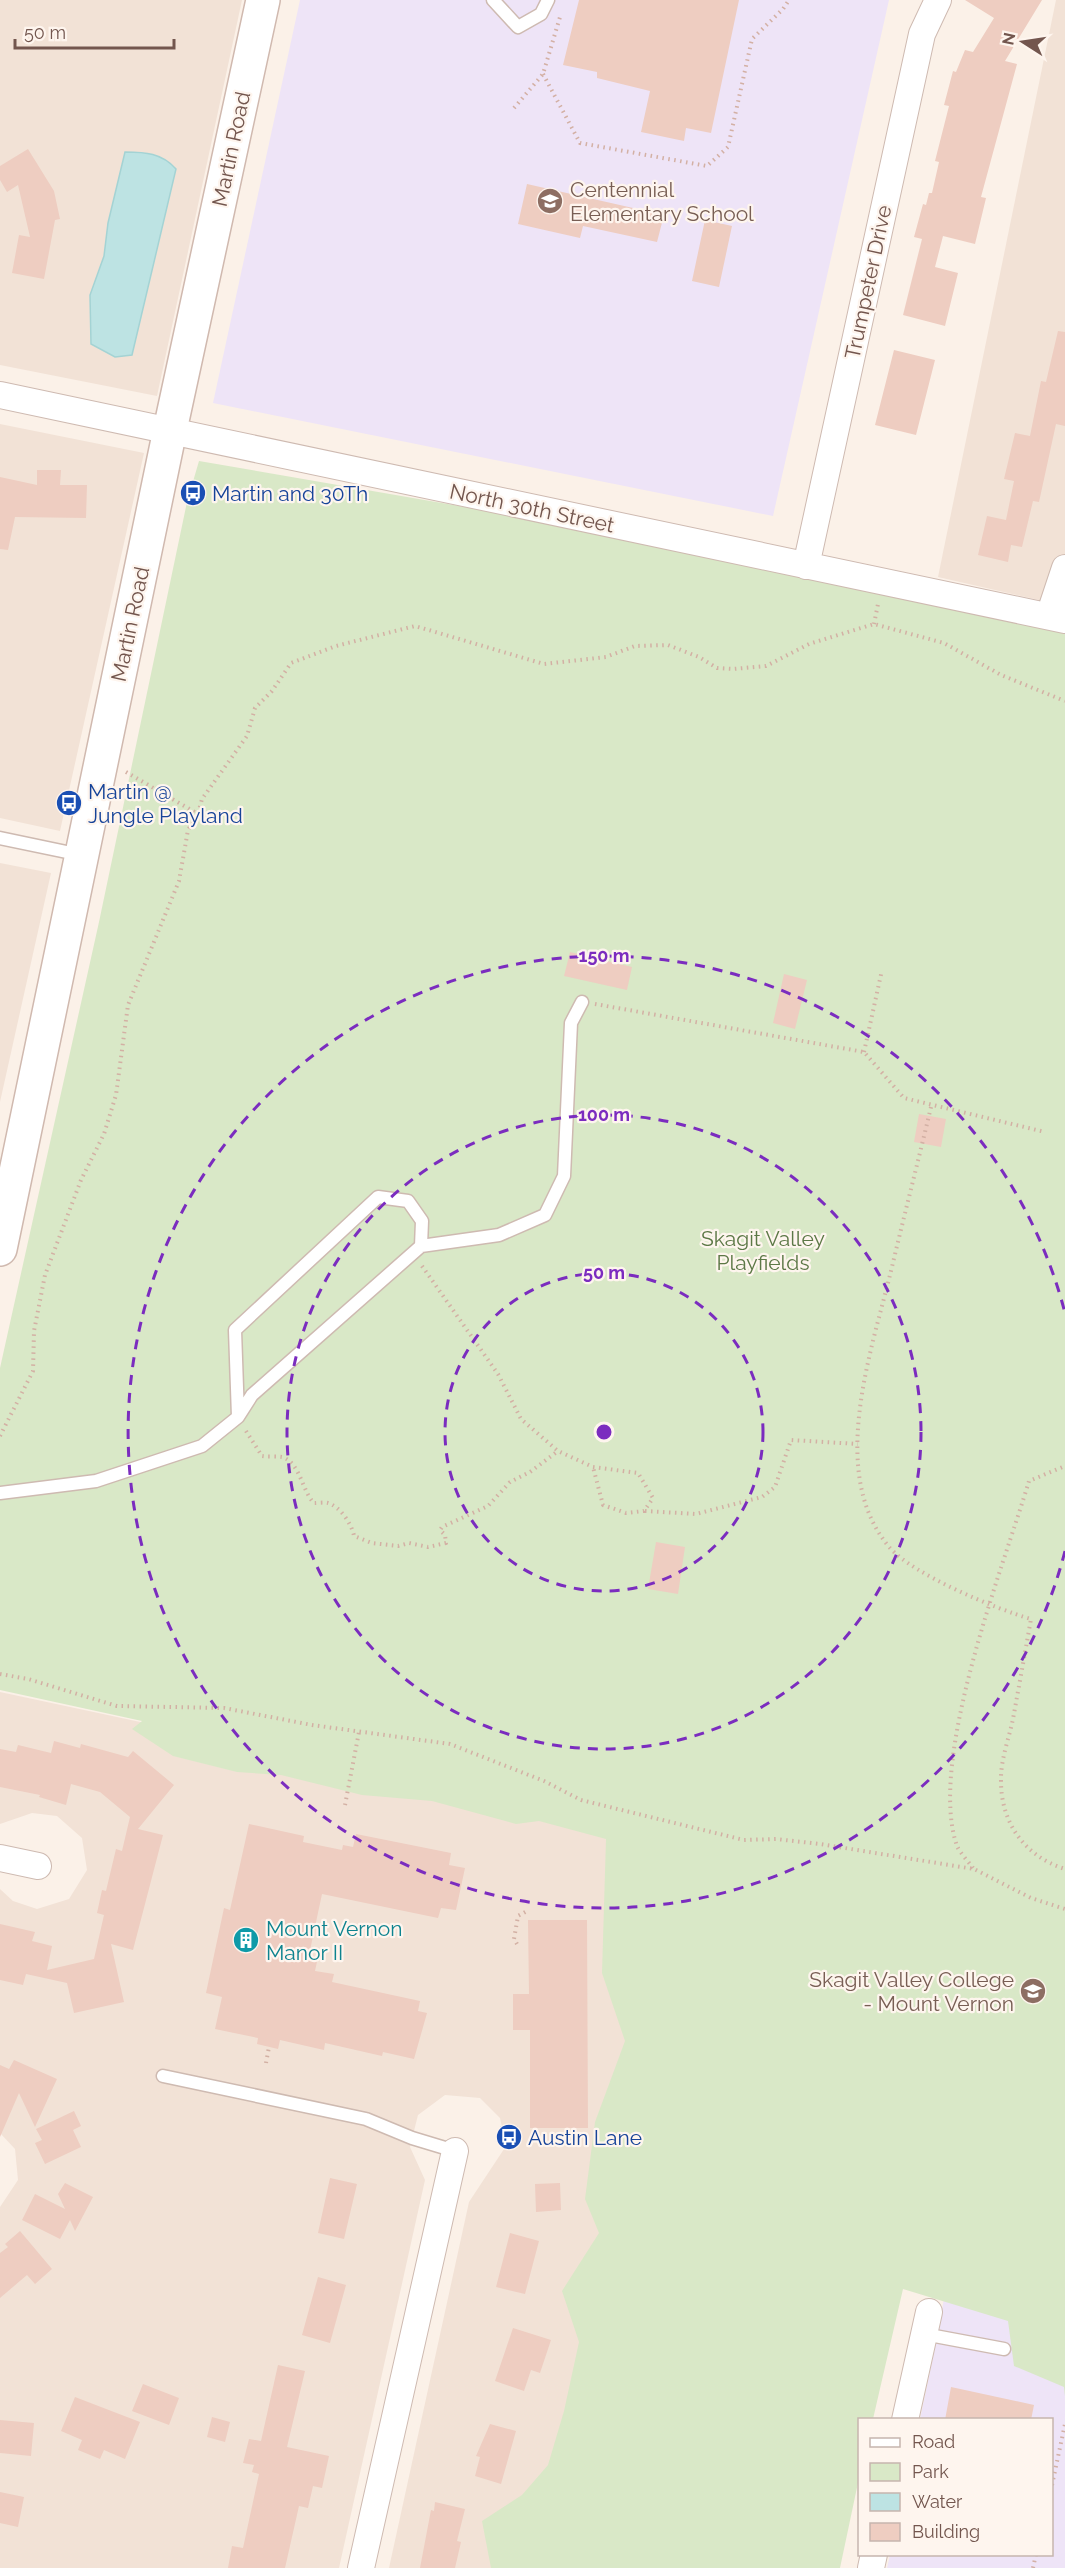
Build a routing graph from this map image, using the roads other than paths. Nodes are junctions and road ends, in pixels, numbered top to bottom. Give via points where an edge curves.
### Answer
1 (263, 0) edge
2 (493, 0) edge
3 (548, 0) edge
4 (938, 0) edge
5 (0, 395) edge
6 (170, 430) junction
7 (806, 566) junction
8 (1065, 568) edge
9 (1057, 618) edge
10 (0, 838) edge
11 (82, 855) junction
12 (582, 1002) road end
13 (0, 1249) edge
14 (417, 1250) junction
15 (238, 1417) junction
16 (0, 1493) edge
17 (0, 1858) edge
18 (38, 1866) dead end
19 (163, 2076) dead end
20 (455, 2151) joint
21 (926, 2323) joint
22 (1004, 2349) dead end
23 (905, 2418) edge
24 (361, 2568) edge

1 - 6 street, Martin Road
2 - 3 lane via 518,27 541,14
4 - 7 street, Trumpeter Drive via 922,34
5 - 6 street, North 30th Street
6 - 7 street, North 30th Street
6 - 11 street, Martin Road
7 - 9 street, North 30th Street
8 - 9 street
10 - 11 lane
11 - 13 street, Martin Road
12 - 14 lane via 571,1023 564,1176 545,1215 499,1235
14 - 15 lane via 252,1395
14 - 15 lane via 422,1221 408,1201 378,1197 235,1330
15 - 16 lane via 202,1446 96,1481
17 - 18 street
19 - 20 lane via 366,2119
20 - 24 street
21 - 22 lane
21 - 23 street

